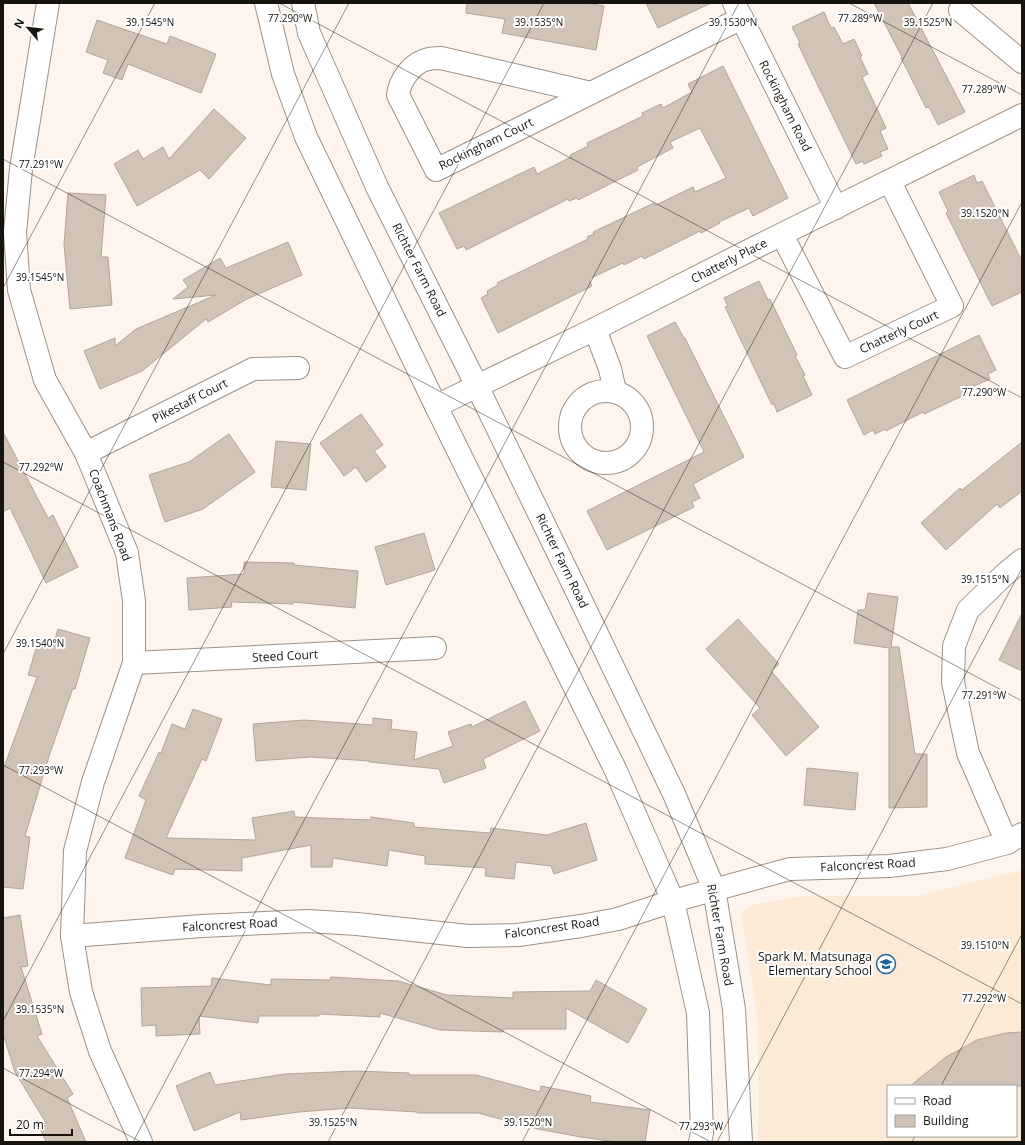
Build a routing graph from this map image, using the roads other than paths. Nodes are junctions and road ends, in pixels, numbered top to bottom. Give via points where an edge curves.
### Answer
1 (48, 3) edge
2 (266, 3) edge
3 (303, 3) edge
4 (960, 10) dead end
5 (738, 11) edge
6 (1022, 62) edge
7 (591, 93) junction
8 (1022, 115) edge
9 (890, 182) junction
10 (836, 208) junction
11 (782, 235) junction
12 (595, 329) junction
13 (298, 368) dead end
14 (478, 386) junction
15 (615, 391) dead end
16 (436, 406) junction
17 (86, 453) junction
18 (1022, 560) edge
19 (436, 648) dead end
20 (134, 664) junction
21 (1015, 839) edge
22 (714, 889) junction
23 (673, 901) junction
24 (72, 936) junction
25 (141, 1142) edge
26 (700, 1142) edge
27 (741, 1142) edge

1 - 17 street, Coachmans Road via 21,169 15,232 19,290 45,380
2 - 16 street via 284,74 306,137
3 - 14 street, Richter Farm Road via 309,33 377,187
4 - 6 street
5 - 7 street, Rockingham Court
5 - 10 street, Rockingham Road
7 - 7 street, Rockingham Court via 436,170 398,95 406,74 415,66 428,59 441,58
8 - 9 street, Chatterly Place
9 - 10 street, Chatterly Place
9 - 11 street, Chatterly Court via 952,306 844,357
10 - 11 street, Chatterly Place
11 - 12 street, Chatterly Place
12 - 14 street, Chatterly Place
12 - 15 street
13 - 17 street, Pikestaff Court via 253,370
14 - 16 street, Chatterly Place
14 - 22 street, Richter Farm Road via 674,794
16 - 23 street via 616,771
17 - 20 street, Coachmans Road via 127,553 134,601
18 - 21 street via 968,610 954,646 953,682 968,753
19 - 20 street, Steed Court
20 - 24 street, Coachmans Road via 94,782 75,851
21 - 22 street, Falconcrest Road via 947,859 889,866 790,869
22 - 23 street, Falconcrest Road
22 - 27 street, Richter Farm Road via 734,1009
23 - 24 street, Falconcrest Road via 618,918 518,935 468,936 307,921
23 - 26 street via 698,1013 702,1133
24 - 25 street, Coachmans Road via 81,992 100,1051

